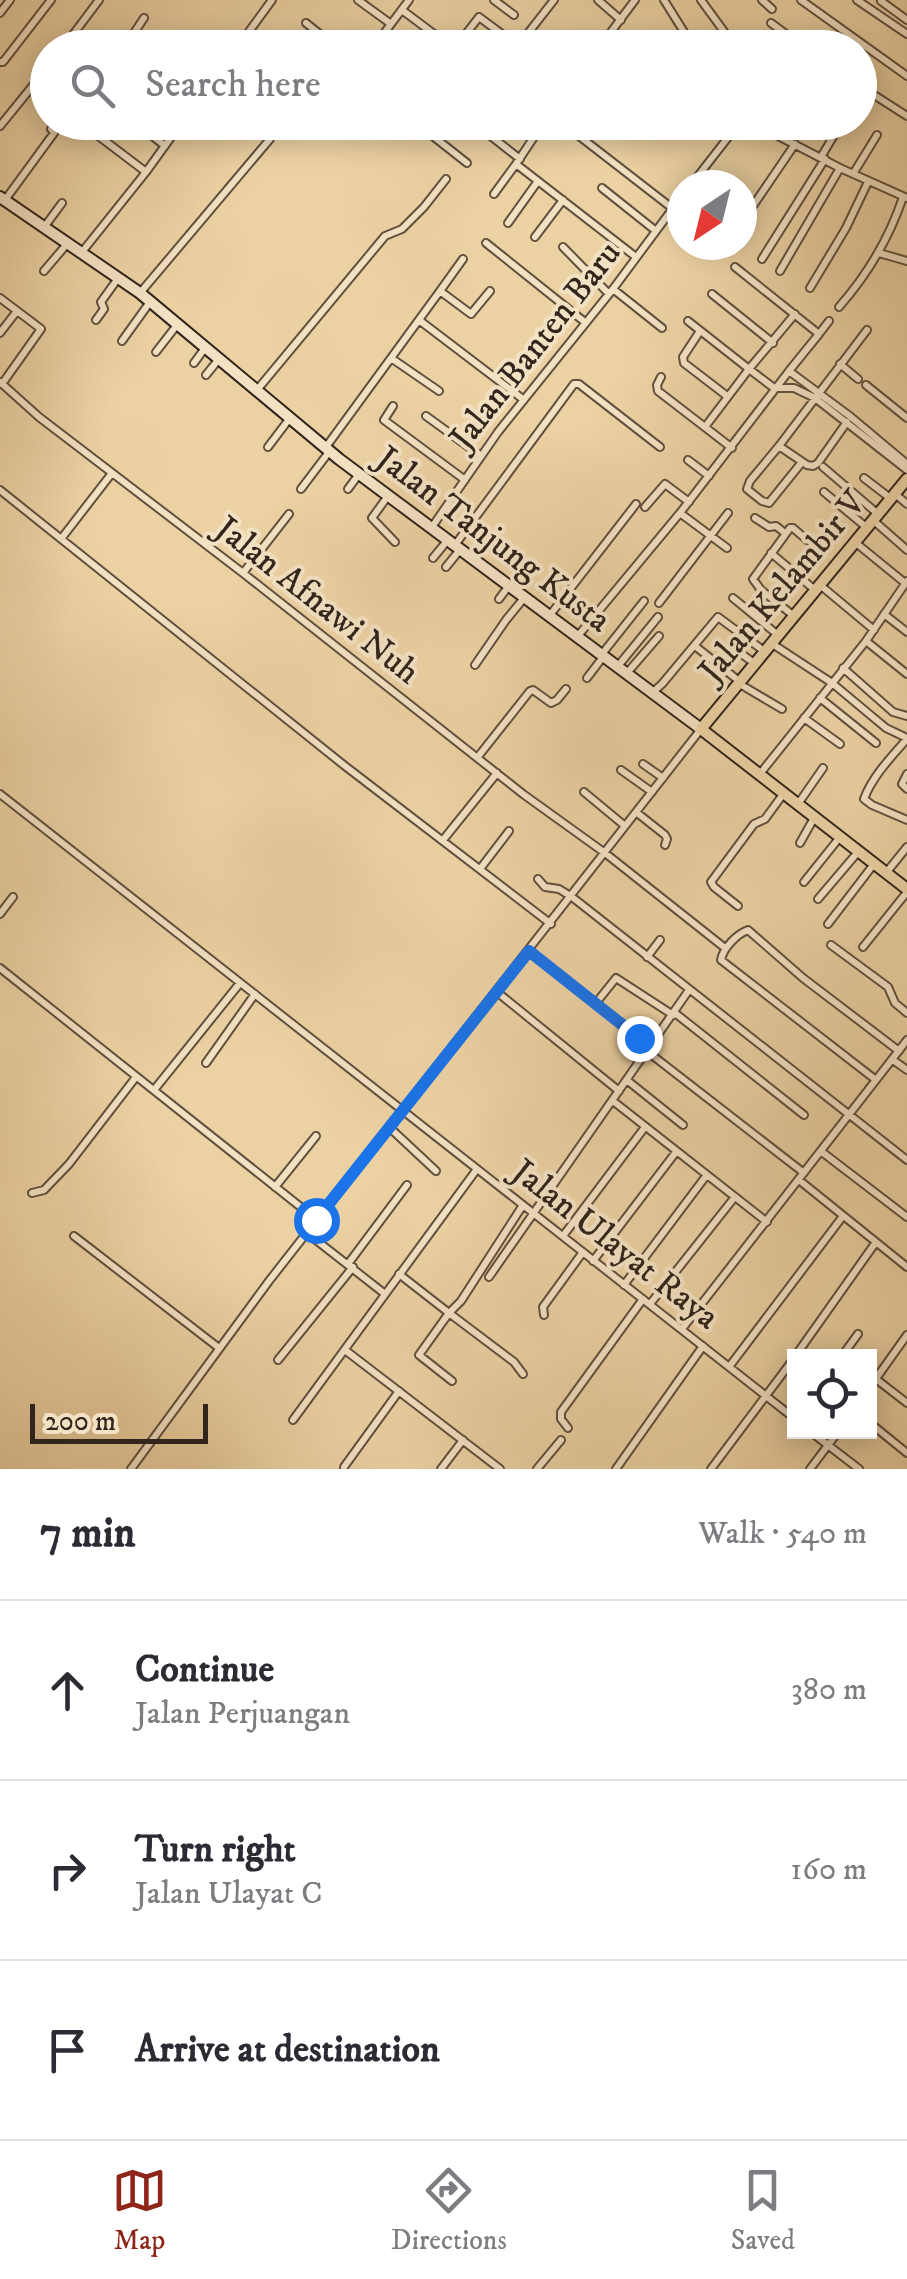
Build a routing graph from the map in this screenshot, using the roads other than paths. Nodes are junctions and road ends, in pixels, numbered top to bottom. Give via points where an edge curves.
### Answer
1 (10, 0) edge
2 (51, 0) edge
3 (99, 0) edge
4 (272, 0) edge
5 (358, 0) edge
6 (410, 0) edge
7 (494, 0) edge
8 (554, 0) edge
9 (598, 0) edge
10 (635, 0) edge
11 (664, 0) edge
12 (701, 0) edge
13 (762, 0) edge
14 (801, 0) edge
15 (858, 0) edge
16 (881, 1) edge
17 (772, 9) dead end
18 (402, 10) junction
19 (471, 10) dead end
20 (0, 13) edge
21 (514, 15) dead end
22 (479, 17) junction
23 (144, 18) dead end
24 (621, 20) junction
25 (907, 20) edge
26 (306, 23) dead end
27 (772, 23) dead end
28 (390, 24) junction
29 (76, 30) edge
30 (136, 30) edge
31 (250, 30) edge
32 (315, 30) edge
33 (386, 30) edge
34 (429, 30) edge
35 (469, 30) edge
36 (494, 30) edge
37 (531, 30) edge
38 (614, 30) edge
39 (683, 30) edge
40 (723, 30) edge
41 (781, 30) edge
42 (843, 30) edge
43 (907, 34) edge
44 (877, 54) edge
45 (0, 62) edge
46 (907, 76) edge
47 (30, 88) edge
48 (877, 97) edge
49 (907, 116) edge
50 (0, 126) edge
51 (49, 140) edge
52 (104, 140) edge
53 (158, 140) edge
54 (169, 140) edge
55 (269, 140) edge
56 (437, 140) edge
57 (493, 140) edge
58 (532, 140) edge
59 (585, 140) edge
60 (726, 140) edge
61 (787, 140) edge
62 (832, 140) edge
63 (874, 140) edge
64 (795, 144) junction
65 (165, 146) junction
66 (823, 158) junction
67 (518, 162) junction
68 (467, 164) dead end
69 (840, 168) junction
70 (703, 170) edge
71 (146, 172) junction
72 (852, 174) junction
73 (446, 179) dead end
74 (538, 181) junction
75 (868, 182) junction
76 (602, 188) dead end
77 (494, 194) dead end
78 (905, 197) edge
79 (2, 198) edge
80 (564, 200) junction
81 (757, 200) edge
82 (62, 203) dead end
83 (667, 204) edge
84 (667, 216) edge
85 (508, 223) dead end
86 (45, 226) junction
87 (656, 232) junction
88 (536, 237) dead end
89 (68, 242) junction
90 (486, 243) dead end
91 (563, 247) dead end
92 (82, 252) junction
93 (879, 253) junction
94 (636, 257) junction
95 (463, 259) dead end
96 (762, 259) dead end
97 (907, 261) edge
98 (735, 266) dead end
99 (780, 271) dead end
100 (44, 272) dead end
101 (118, 278) junction
102 (810, 288) dead end
103 (440, 291) junction
104 (490, 291) dead end
105 (611, 292) junction
106 (140, 293) junction
107 (712, 294) dead end
108 (0, 299) edge
109 (150, 301) junction
110 (839, 307) dead end
111 (17, 311) junction
112 (795, 314) junction
113 (96, 320) dead end
114 (419, 320) junction
115 (688, 320) dead end
116 (829, 321) dead end
117 (586, 323) junction
118 (178, 324) junction
119 (662, 328) dead end
120 (867, 330) dead end
121 (700, 331) junction
122 (0, 333) edge
123 (819, 334) junction
124 (122, 340) dead end
125 (773, 342) junction
126 (205, 348) junction
127 (156, 352) dead end
128 (391, 358) junction
129 (219, 359) junction
130 (194, 362) dead end
131 (840, 364) junction
132 (750, 369) junction
133 (789, 371) junction
134 (206, 375) dead end
135 (661, 377) dead end
136 (798, 377) junction
137 (858, 379) dead end
138 (1, 383) edge
139 (866, 385) dead end
140 (774, 388) junction
141 (794, 388) junction
142 (257, 390) junction
143 (439, 391) dead end
144 (817, 395) junction
145 (727, 396) junction
146 (524, 400) junction
147 (393, 406) dead end
148 (426, 416) dead end
149 (290, 418) junction
150 (907, 418) edge
151 (848, 420) junction
152 (705, 427) junction
153 (779, 446) junction
154 (268, 447) dead end
155 (660, 447) dead end
156 (732, 448) junction
157 (327, 450) junction
158 (480, 456) junction
159 (688, 460) dead end
160 (802, 462) junction
161 (823, 467) dead end
162 (907, 467) edge
163 (112, 474) junction
164 (359, 474) junction
165 (710, 476) junction
166 (864, 478) dead end
167 (465, 480) junction
168 (907, 480) edge
169 (348, 488) dead end
170 (301, 489) dead end
171 (0, 490) edge
172 (824, 492) dead end
173 (388, 496) junction
174 (893, 497) junction
175 (689, 502) junction
176 (636, 504) dead end
177 (907, 504) edge
178 (645, 506) dead end
179 (680, 513) junction
180 (728, 513) dead end
181 (289, 514) dead end
182 (755, 518) dead end
183 (873, 521) junction
184 (431, 528) junction
185 (785, 534) junction
186 (711, 536) junction
187 (61, 539) junction
188 (807, 540) dead end
189 (396, 542) dead end
190 (855, 542) junction
191 (453, 546) junction
192 (727, 548) dead end
193 (907, 550) edge
194 (771, 553) junction
195 (433, 558) dead end
196 (446, 568) dead end
197 (243, 573) junction
198 (906, 582) edge
199 (508, 586) junction
200 (817, 587) junction
201 (524, 598) junction
202 (733, 598) dead end
203 (499, 599) dead end
204 (644, 601) dead end
205 (658, 604) dead end
206 (884, 614) junction
207 (549, 616) junction
208 (658, 616) dead end
209 (794, 616) junction
210 (874, 630) junction
211 (907, 632) edge
212 (659, 636) dead end
213 (577, 637) junction
214 (866, 642) junction
215 (771, 643) junction
216 (695, 646) junction
217 (732, 647) dead end
218 (602, 656) junction
219 (754, 663) junction
220 (475, 664) dead end
221 (844, 668) junction
222 (622, 670) junction
223 (907, 674) edge
224 (588, 678) dead end
225 (739, 682) junction
226 (832, 683) junction
227 (566, 690) dead end
228 (652, 692) junction
229 (820, 698) junction
230 (782, 709) dead end
231 (907, 716) edge
232 (804, 718) junction
233 (701, 730) junction
234 (907, 739) edge
235 (876, 743) dead end
236 (840, 744) dead end
237 (477, 758) junction
238 (643, 764) dead end
239 (824, 768) dead end
240 (620, 770) dead end
241 (497, 773) junction
242 (760, 774) junction
243 (907, 774) edge
244 (663, 778) junction
245 (907, 788) edge
246 (584, 792) dead end
247 (652, 792) junction
248 (784, 793) junction
249 (0, 794) edge
250 (798, 804) junction
251 (636, 812) junction
252 (814, 817) junction
253 (907, 820) edge
254 (625, 826) junction
255 (510, 831) dead end
256 (840, 837) junction
257 (442, 840) junction
258 (800, 843) dead end
259 (665, 845) dead end
260 (907, 847) edge
261 (859, 851) junction
262 (605, 853) junction
263 (874, 863) junction
264 (480, 869) junction
265 (886, 872) junction
266 (538, 879) dead end
267 (804, 882) dead end
268 (907, 890) edge
269 (14, 897) dead end
270 (572, 897) junction
271 (818, 899) dead end
272 (738, 906) dead end
273 (0, 914) edge
274 (550, 924) junction
275 (828, 924) dead end
276 (660, 940) dead end
277 (831, 945) dead end
278 (863, 947) dead end
279 (725, 948) junction
280 (529, 951) junction
281 (647, 957) junction
282 (0, 968) edge
283 (240, 983) junction
284 (689, 990) junction
285 (497, 992) junction
286 (255, 994) junction
287 (596, 1002) junction
288 (907, 1013) edge
289 (674, 1014) junction
290 (907, 1040) edge
291 (649, 1050) junction
292 (899, 1051) junction
293 (893, 1060) junction
294 (206, 1063) dead end
295 (907, 1070) edge
296 (136, 1077) junction
297 (876, 1080) junction
298 (628, 1081) junction
299 (154, 1090) junction
300 (619, 1091) junction
301 (613, 1101) junction
302 (404, 1112) junction
303 (804, 1115) dead end
304 (848, 1115) junction
305 (683, 1125) dead end
306 (644, 1127) junction
307 (390, 1128) junction
308 (316, 1136) dead end
309 (676, 1152) junction
310 (822, 1152) junction
311 (907, 1160) edge
312 (477, 1168) junction
313 (436, 1171) dead end
314 (706, 1176) junction
315 (802, 1177) junction
316 (407, 1185) dead end
317 (275, 1187) junction
318 (32, 1193) dead end
319 (734, 1198) junction
320 (523, 1205) junction
321 (533, 1212) junction
322 (843, 1216) junction
323 (907, 1217) edge
324 (316, 1220) junction
325 (766, 1222) junction
326 (307, 1234) junction
327 (74, 1236) dead end
328 (563, 1236) junction
329 (876, 1242) junction
330 (583, 1252) junction
331 (593, 1260) junction
332 (350, 1265) junction
333 (907, 1267) edge
334 (399, 1274) junction
335 (489, 1277) dead end
336 (624, 1285) junction
337 (385, 1294) junction
338 (642, 1298) junction
339 (650, 1304) junction
340 (449, 1314) junction
341 (544, 1316) dead end
342 (682, 1329) junction
343 (858, 1334) dead end
344 (907, 1335) edge
345 (702, 1346) junction
346 (220, 1349) junction
347 (847, 1349) edge
348 (345, 1350) junction
349 (278, 1360) dead end
350 (729, 1368) junction
351 (523, 1374) dead end
352 (877, 1378) edge
353 (452, 1380) dead end
354 (877, 1380) edge
355 (399, 1391) junction
356 (765, 1395) junction
357 (907, 1403) edge
358 (787, 1412) edge
359 (293, 1420) dead end
360 (568, 1428) dead end
361 (877, 1429) edge
362 (820, 1439) edge
363 (833, 1439) edge
364 (463, 1440) junction
365 (561, 1440) dead end
366 (828, 1445) junction
367 (907, 1453) edge
368 (344, 1467) edge
369 (130, 1469) edge
370 (441, 1469) edge
371 (500, 1469) edge
372 (538, 1469) edge
373 (616, 1469) edge
374 (711, 1469) edge
375 (810, 1469) edge
376 (859, 1469) edge

1 - 20 street
2 - 45 street
3 - 29 street
4 - 31 street
5 - 28 street
6 - 18 street
7 - 21 street
8 - 37 street
9 - 24 street
10 - 24 street
11 - 39 street
12 - 40 street
13 - 17 street
14 - 42 street
15 - 43 street
16 - 25 street
18 - 28 street
18 - 34 street
19 - 22 street
22 - 35 street
22 - 36 street
23 - 30 street
24 - 38 street
26 - 32 street
27 - 41 street
28 - 33 street
44 - 46 street
47 - 50 street
48 - 49 street
51 - 79 street
52 - 71 street
53 - 65 street
54 - 65 street
55 - 106 street
56 - 68 street
57 - 67 street
58 - 67 street
59 - 83 street
60 - 70 street
61 - 64 street
62 - 66 street
63 - 72 street
64 - 66 street
64 - 81 street
65 - 71 street
66 - 69 street
66 - 96 street
67 - 74 street
67 - 77 street
69 - 72 street
69 - 99 street
71 - 92 street
72 - 75 street
73 - 142 street via 402,228 385,236
74 - 80 street
74 - 85 street
75 - 78 street
75 - 102 street
76 - 87 street
78 - 93 street
79 - 86 street, Jalan Tanjung Kusta
80 - 88 street
80 - 94 street
82 - 86 street
84 - 87 street, Jalan Banten Baru
86 - 89 street, Jalan Tanjung Kusta
87 - 94 street, Jalan Banten Baru
89 - 92 street, Jalan Tanjung Kusta
89 - 100 street
90 - 117 street
91 - 105 street
92 - 101 street, Jalan Tanjung Kusta
93 - 97 street
93 - 110 street
94 - 105 street, Jalan Banten Baru
95 - 103 street
98 - 112 street
101 - 106 street, Jalan Tanjung Kusta
101 - 113 street
103 - 104 street via 471,314
103 - 114 street
105 - 117 street, Jalan Banten Baru
105 - 119 street
106 - 109 street, Jalan Tanjung Kusta
107 - 125 street
108 - 111 street
109 - 118 street, Jalan Tanjung Kusta
109 - 124 street
111 - 122 street
111 - 138 street via 41,331
112 - 123 street
112 - 125 street
114 - 128 street
114 - 146 street
115 - 121 street
116 - 123 street
117 - 146 street, Jalan Banten Baru
118 - 126 street, Jalan Tanjung Kusta
118 - 127 street
120 - 131 street
121 - 132 street
121 - 145 street via 684,363
123 - 133 street
125 - 132 street
126 - 129 street, Jalan Tanjung Kusta
126 - 130 street
128 - 143 street
128 - 157 street
129 - 134 street
129 - 142 street, Jalan Tanjung Kusta
131 - 137 street
131 - 144 street
132 - 140 street
132 - 145 street
133 - 136 street
133 - 140 street
135 - 152 street via 658,391
136 - 141 street
136 - 144 street
138 - 163 street, Jalan Afnawi Nuh
139 - 150 street
140 - 141 street
140 - 156 street
141 - 144 street
142 - 149 street, Jalan Tanjung Kusta
144 - 151 street
144 - 153 street
145 - 152 street
146 - 158 street, Jalan Banten Baru
147 - 167 street via 382,422
148 - 158 street
149 - 154 street
149 - 157 street, Jalan Tanjung Kusta
151 - 160 street via 818,463
151 - 162 street
152 - 156 street
153 - 160 street
153 - 160 street via 747,486 758,498 771,502
155 - 191 street via 574,384
156 - 165 street
157 - 164 street, Jalan Tanjung Kusta
157 - 170 street
158 - 167 street, Jalan Banten Baru
159 - 165 street
161 - 183 street
163 - 187 street
163 - 197 street, Jalan Afnawi Nuh
164 - 169 street
164 - 173 street, Jalan Tanjung Kusta
165 - 175 street
166 - 174 street
167 - 184 street, Jalan Banten Baru
168 - 174 main road, Jalan Kelambir V
171 - 187 street
172 - 183 street
173 - 184 street, Jalan Tanjung Kusta
173 - 189 street via 372,518
174 - 177 street
174 - 183 main road, Jalan Kelambir V
175 - 178 street via 666,484
175 - 179 street
176 - 207 street
179 - 186 street
179 - 213 street
180 - 186 street
181 - 197 street
182 - 185 street
183 - 190 main road, Jalan Kelambir V
183 - 193 street
184 - 191 street, Jalan Tanjung Kusta
185 - 188 street via 791,528
185 - 194 street
186 - 192 street
186 - 205 street
187 - 257 street
190 - 198 street
190 - 200 main road, Jalan Kelambir V
191 - 195 street
191 - 196 street
191 - 199 street, Jalan Tanjung Kusta
194 - 200 street
194 - 209 street via 752,580
197 - 237 street, Jalan Afnawi Nuh
198 - 206 street
199 - 201 street, Jalan Tanjung Kusta
199 - 203 street
200 - 209 main road, Jalan Kelambir V
200 - 210 street
201 - 207 street, Jalan Tanjung Kusta
201 - 220 street
202 - 215 street
204 - 218 street
206 - 210 street
206 - 211 street
207 - 213 street, Jalan Tanjung Kusta
208 - 222 street
209 - 215 main road, Jalan Kelambir V
210 - 214 street
212 - 222 street
213 - 218 street, Jalan Tanjung Kusta
214 - 221 street
214 - 223 street
215 - 216 street via 720,617
215 - 219 main road, Jalan Kelambir V
215 - 226 street
216 - 225 street
216 - 228 street
217 - 219 street
218 - 222 street, Jalan Tanjung Kusta
218 - 224 street
219 - 225 main road, Jalan Kelambir V
221 - 226 street
221 - 231 street
222 - 228 street, Jalan Tanjung Kusta
225 - 230 street
225 - 233 main road, Jalan Kelambir V
226 - 229 street
226 - 234 street
227 - 237 street via 551,703 530,691
228 - 233 street, Jalan Tanjung Kusta
229 - 232 street
229 - 235 street
232 - 236 street
232 - 242 street
233 - 242 main road
233 - 244 street
234 - 253 street via 864,799
237 - 241 street, Jalan Afnawi Nuh
238 - 244 street
239 - 250 street
240 - 247 street
241 - 257 street
241 - 262 street, Jalan Afnawi Nuh
242 - 248 main road
243 - 245 street
244 - 247 street
246 - 254 street
247 - 251 street
248 - 250 main road
248 - 272 street via 711,882
249 - 283 street, Jalan Ulayat Raya
250 - 252 main road
251 - 254 street
251 - 259 street via 665,836
252 - 256 main road
252 - 258 street
254 - 262 street
255 - 264 street
256 - 261 main road
256 - 267 street
257 - 264 street
260 - 265 street
261 - 263 main road
261 - 271 street
262 - 270 street
262 - 279 street, Jalan Afnawi Nuh
263 - 265 main road
263 - 275 street
264 - 274 street
265 - 268 main road
266 - 270 street
268 - 278 street
269 - 273 street
270 - 274 street
270 - 281 street
274 - 280 street
276 - 281 street
277 - 288 street via 888,987
279 - 292 street via 748,930
279 - 297 street, Jalan Afnawi Nuh via 722,960
280 - 285 street
280 - 287 street
281 - 284 street
282 - 296 street
283 - 286 street, Jalan Ulayat Raya
283 - 299 street
284 - 289 street
284 - 304 street
285 - 300 street
285 - 302 street
286 - 294 street
286 - 302 street, Jalan Ulayat Raya
287 - 289 street via 616,978
287 - 291 street
289 - 291 street
289 - 303 street
290 - 292 street
291 - 298 street
291 - 315 street
292 - 293 street
293 - 295 street
293 - 297 street
296 - 299 street
296 - 318 street via 69,1164 47,1188
297 - 304 street
298 - 300 street
298 - 305 street
299 - 317 street
300 - 301 street
301 - 306 street
301 - 321 street
302 - 307 street
302 - 312 street, Jalan Ulayat Raya
304 - 310 street
304 - 311 street
306 - 309 street
306 - 328 street
307 - 313 street
307 - 324 street
308 - 317 street
309 - 314 street
309 - 331 street
310 - 315 street
310 - 323 street
312 - 320 street, Jalan Ulayat Raya
312 - 334 street
314 - 319 street
314 - 336 street
315 - 322 street
315 - 325 street
316 - 332 street
317 - 324 street
319 - 325 street
319 - 339 street
320 - 321 street, Jalan Ulayat Raya
320 - 340 street
321 - 328 street, Jalan Ulayat Raya
321 - 335 street
322 - 329 street
322 - 350 street
324 - 326 street
325 - 342 street
326 - 332 street
326 - 346 street
327 - 346 street
328 - 330 street, Jalan Ulayat Raya
329 - 333 street
329 - 356 street
330 - 331 street, Jalan Ulayat Raya
330 - 341 street via 543,1307
331 - 336 street, Jalan Ulayat Raya
332 - 337 street
332 - 349 street
334 - 337 street
334 - 340 street
336 - 338 street, Jalan Ulayat Raya
337 - 348 street
338 - 339 street, Jalan Ulayat Raya
338 - 360 street via 561,1412
339 - 342 street, Jalan Ulayat Raya
340 - 351 street
340 - 353 street via 419,1356
342 - 345 street, Jalan Ulayat Raya
343 - 347 street
344 - 352 street
345 - 350 street, Jalan Ulayat Raya
345 - 373 street
346 - 369 street
348 - 355 street
348 - 359 street
350 - 356 street, Jalan Ulayat Raya
354 - 357 street
355 - 364 street
355 - 368 street
356 - 358 street, Jalan Ulayat Raya
356 - 374 street
361 - 367 street
362 - 366 street
363 - 366 street
364 - 370 street
364 - 371 street
365 - 372 street
366 - 375 street
366 - 376 street

